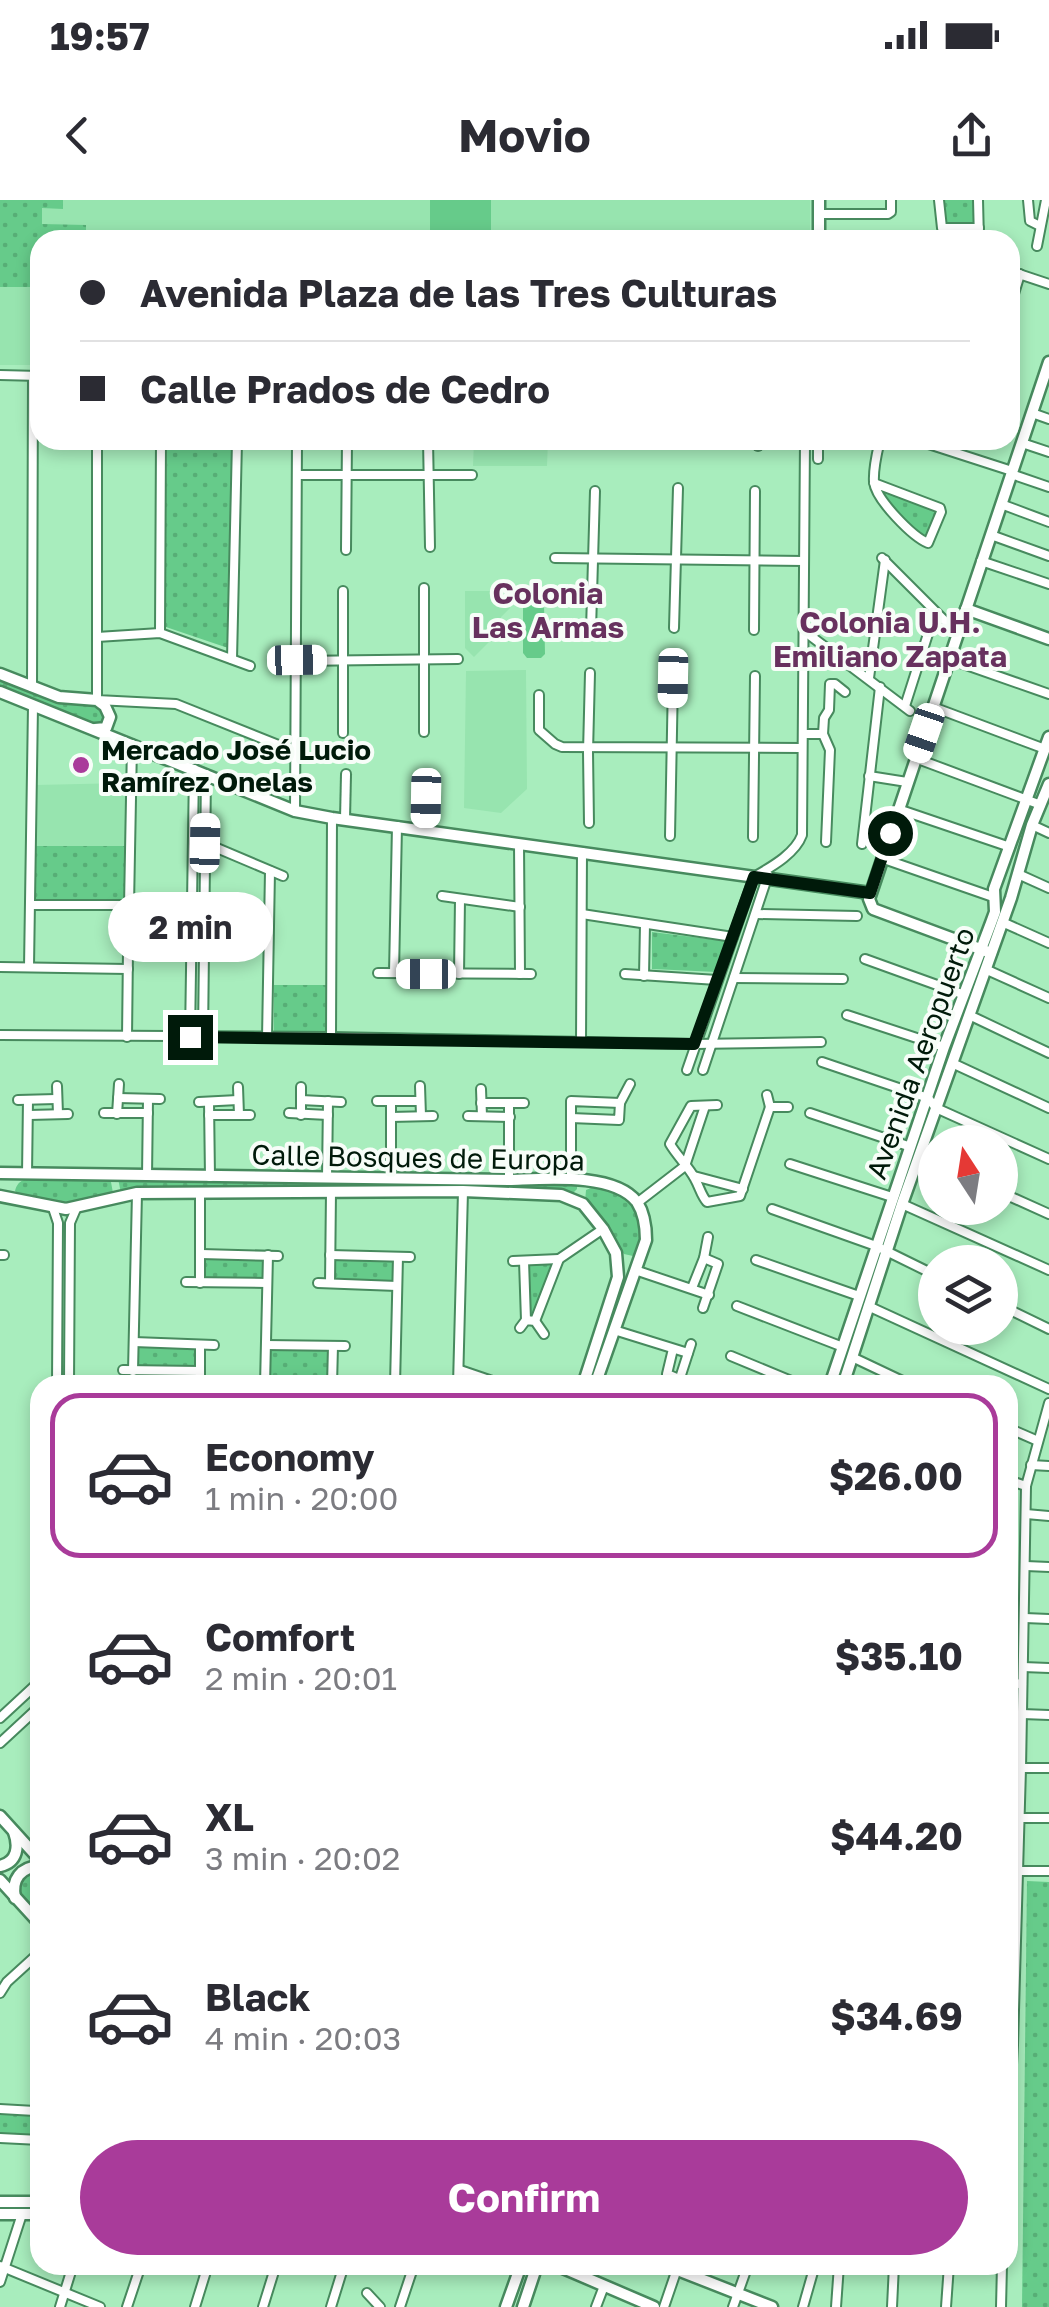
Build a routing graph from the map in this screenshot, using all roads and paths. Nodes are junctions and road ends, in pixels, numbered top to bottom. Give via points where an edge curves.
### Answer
1 (819, 200) edge
2 (871, 200) edge
3 (891, 200) edge
4 (939, 200) edge
5 (978, 200) edge
6 (1028, 200) edge
7 (1046, 200) edge
8 (819, 214) junction
9 (872, 214) junction
10 (1040, 226) junction
11 (979, 228) joint
12 (819, 230) edge
13 (1036, 246) dead end
14 (1020, 274) edge
15 (1049, 284) edge
16 (1049, 362) edge
17 (0, 375) edge
18 (30, 376) edge
19 (1046, 382) edge
20 (1032, 412) junction
21 (1049, 419) edge
22 (1022, 443) junction
23 (1020, 449) edge
24 (36, 450) edge
25 (96, 450) edge
26 (162, 450) edge
27 (237, 450) edge
28 (298, 450) edge
29 (347, 450) edge
30 (428, 450) edge
31 (805, 450) edge
32 (818, 450) edge
33 (879, 450) edge
34 (948, 450) edge
35 (1020, 450) edge
36 (1049, 452) edge
37 (818, 459) dead end
38 (1012, 472) junction
39 (297, 474) junction
40 (346, 474) junction
41 (428, 474) junction
42 (472, 476) dead end
43 (874, 483) junction
44 (1049, 487) edge
45 (678, 488) dead end
46 (595, 490) dead end
47 (755, 491) dead end
48 (1002, 504) junction
49 (1049, 522) edge
50 (990, 535) junction
51 (430, 548) dead end
52 (346, 550) dead end
53 (1049, 556) edge
54 (555, 558) dead end
55 (592, 558) junction
56 (674, 559) junction
57 (756, 560) junction
58 (804, 561) junction
59 (981, 561) junction
60 (1049, 584) edge
61 (424, 588) dead end
62 (343, 591) dead end
63 (966, 608) junction
64 (935, 612) junction
65 (674, 628) dead end
66 (591, 630) dead end
67 (754, 630) dead end
68 (804, 631) junction
69 (160, 633) junction
70 (958, 634) junction
71 (97, 638) junction
72 (1049, 640) edge
73 (232, 659) junction
74 (458, 659) dead end
75 (949, 659) junction
76 (297, 660) junction
77 (342, 660) junction
78 (425, 660) junction
79 (250, 666) dead end
80 (590, 673) dead end
81 (0, 674) edge
82 (754, 676) dead end
83 (673, 678) dead end
84 (868, 678) junction
85 (32, 687) junction
86 (880, 688) junction
87 (0, 692) edge
88 (845, 692) dead end
89 (1049, 694) edge
90 (539, 695) dead end
91 (97, 700) junction
92 (33, 706) junction
93 (933, 707) junction
94 (94, 729) junction
95 (424, 732) dead end
96 (343, 733) dead end
97 (803, 734) junction
98 (823, 734) junction
99 (1047, 743) edge
100 (132, 744) junction
101 (588, 747) junction
102 (672, 747) junction
103 (754, 747) junction
104 (802, 748) junction
105 (296, 752) junction
106 (916, 758) junction
107 (194, 769) junction
108 (206, 774) junction
109 (346, 774) dead end
110 (426, 774) dead end
111 (869, 776) junction
112 (907, 782) junction
113 (1049, 784) edge
114 (1028, 799) junction
115 (1041, 805) junction
116 (898, 808) junction
117 (295, 810) junction
118 (338, 819) junction
119 (589, 823) dead end
120 (1032, 825) junction
121 (397, 826) junction
122 (425, 830) junction
123 (1049, 833) edge
124 (670, 836) dead end
125 (753, 837) dead end
126 (826, 842) dead end
127 (205, 843) junction
128 (519, 844) junction
129 (862, 844) dead end
130 (1010, 847) junction
131 (582, 852) junction
132 (881, 858) junction
133 (270, 871) junction
134 (769, 873) junction
135 (1018, 874) junction
136 (283, 876) dead end
137 (754, 877) junction
138 (1049, 888) edge
139 (870, 893) junction
140 (442, 896) dead end
141 (993, 896) junction
142 (460, 899) junction
143 (192, 904) junction
144 (30, 905) junction
145 (129, 906) junction
146 (520, 907) junction
147 (582, 914) junction
148 (756, 914) junction
149 (857, 916) dead end
150 (1002, 922) junction
151 (645, 924) junction
152 (733, 937) junction
153 (1049, 943) edge
154 (128, 951) dead end
155 (986, 951) junction
156 (865, 959) dead end
157 (0, 966) edge
158 (29, 967) junction
159 (985, 968) junction
160 (128, 969) junction
161 (378, 973) dead end
162 (394, 973) junction
163 (459, 974) junction
164 (520, 974) junction
165 (531, 974) dead end
166 (626, 974) dead end
167 (644, 976) junction
168 (734, 978) junction
169 (717, 980) junction
170 (842, 980) dead end
171 (962, 994) junction
172 (1049, 998) edge
173 (847, 1015) dead end
174 (969, 1015) junction
175 (0, 1035) edge
176 (127, 1037) junction
177 (190, 1037) junction
178 (203, 1037) junction
179 (268, 1038) junction
180 (331, 1038) junction
181 (581, 1042) junction
182 (821, 1042) dead end
183 (694, 1044) junction
184 (712, 1044) junction
185 (944, 1047) junction
186 (1049, 1053) edge
187 (822, 1062) dead end
188 (952, 1063) junction
189 (686, 1070) dead end
190 (703, 1070) dead end
191 (119, 1084) dead end
192 (630, 1084) dead end
193 (57, 1086) dead end
194 (420, 1086) dead end
195 (238, 1088) dead end
196 (301, 1088) dead end
197 (481, 1088) dead end
198 (767, 1095) dead end
199 (118, 1098) junction
200 (928, 1098) junction
201 (56, 1099) junction
202 (148, 1099) junction
203 (160, 1099) dead end
204 (238, 1100) junction
205 (301, 1100) junction
206 (328, 1100) junction
207 (377, 1101) dead end
208 (391, 1101) junction
209 (419, 1101) junction
210 (341, 1102) dead end
211 (524, 1102) dead end
212 (481, 1103) junction
213 (509, 1103) junction
214 (620, 1103) junction
215 (717, 1105) dead end
216 (705, 1106) junction
217 (770, 1106) junction
218 (788, 1107) dead end
219 (936, 1108) junction
220 (1049, 1108) edge
221 (810, 1112) dead end
222 (104, 1113) dead end
223 (148, 1113) junction
224 (289, 1113) dead end
225 (58, 1114) junction
226 (68, 1114) dead end
227 (117, 1114) junction
228 (328, 1114) junction
229 (210, 1115) junction
230 (238, 1115) junction
231 (250, 1115) dead end
232 (301, 1115) junction
233 (29, 1116) junction
234 (421, 1116) junction
235 (433, 1116) dead end
236 (468, 1116) dead end
237 (482, 1116) junction
238 (390, 1117) junction
239 (510, 1117) junction
240 (571, 1118) junction
241 (915, 1151) junction
242 (918, 1153) edge
243 (1049, 1160) edge
244 (790, 1164) dead end
245 (685, 1166) junction
246 (0, 1173) edge
247 (25, 1174) junction
248 (101, 1176) junction
249 (147, 1176) junction
250 (694, 1176) junction
251 (210, 1177) junction
252 (327, 1178) junction
253 (391, 1178) junction
254 (510, 1180) junction
255 (571, 1180) junction
256 (594, 1182) junction
257 (742, 1189) junction
258 (200, 1191) junction
259 (330, 1192) junction
260 (463, 1192) junction
261 (137, 1193) junction
262 (0, 1196) edge
263 (17, 1199) junction
264 (897, 1200) junction
265 (1018, 1200) edge
266 (107, 1201) junction
267 (637, 1203) junction
268 (584, 1204) junction
269 (53, 1208) junction
270 (76, 1209) junction
271 (772, 1209) dead end
272 (1049, 1214) edge
273 (603, 1229) junction
274 (708, 1237) dead end
275 (881, 1249) junction
276 (616, 1253) junction
277 (201, 1254) junction
278 (642, 1254) junction
279 (330, 1255) junction
280 (398, 1257) junction
281 (410, 1257) dead end
282 (704, 1258) junction
283 (524, 1260) junction
284 (558, 1260) junction
285 (756, 1260) dead end
286 (513, 1261) dead end
287 (918, 1267) edge
288 (634, 1270) junction
289 (1049, 1270) edge
290 (186, 1282) dead end
291 (200, 1282) junction
292 (330, 1282) junction
293 (267, 1283) junction
294 (318, 1283) dead end
295 (396, 1286) junction
296 (692, 1288) junction
297 (708, 1294) junction
298 (859, 1296) junction
299 (737, 1306) dead end
300 (868, 1306) junction
301 (704, 1308) dead end
302 (1018, 1314) edge
303 (527, 1323) junction
304 (1049, 1329) edge
305 (614, 1330) junction
306 (544, 1334) dead end
307 (134, 1342) junction
308 (214, 1344) dead end
309 (200, 1345) junction
310 (266, 1345) junction
311 (333, 1346) junction
312 (346, 1346) dead end
313 (842, 1346) junction
314 (673, 1348) junction
315 (731, 1356) dead end
316 (852, 1357) junction
317 (460, 1370) junction
318 (200, 1372) joint
319 (57, 1375) edge
320 (69, 1375) edge
321 (264, 1375) edge
322 (332, 1375) edge
323 (395, 1375) edge
324 (459, 1375) edge
325 (475, 1375) edge
326 (585, 1375) edge
327 (598, 1375) edge
328 (669, 1375) edge
329 (684, 1375) edge
330 (777, 1375) edge
331 (833, 1375) edge
332 (847, 1375) edge
333 (891, 1375) edge
334 (1049, 1388) edge
335 (1049, 1403) edge
336 (1047, 1415) edge
337 (1018, 1432) edge
338 (1038, 1440) junction
339 (1031, 1464) junction
340 (1049, 1466) edge
341 (1018, 1483) edge
342 (1026, 1486) junction
343 (1026, 1514) junction
344 (1049, 1516) edge
345 (1026, 1566) junction
346 (1049, 1567) edge
347 (1025, 1618) junction
348 (1049, 1619) edge
349 (1023, 1667) junction
350 (1049, 1668) edge
351 (1018, 1684) edge
352 (1022, 1686) junction
353 (30, 1690) edge
354 (1022, 1714) junction
355 (30, 1715) edge
356 (1049, 1715) edge
357 (0, 1718) edge
358 (0, 1742) edge
359 (1022, 1768) junction
360 (1049, 1768) edge
361 (0, 1816) edge
362 (1020, 1818) junction
363 (1049, 1818) edge
364 (12, 1829) junction
365 (30, 1844) edge
366 (0, 1866) edge
367 (30, 1867) edge
368 (1018, 1871) joint
369 (1049, 1871) edge
370 (0, 1880) edge
371 (15, 1898) junction
372 (30, 1914) edge
373 (30, 1961) edge
374 (0, 1993) edge
375 (0, 2109) edge
376 (30, 2111) edge
377 (0, 2138) edge
378 (30, 2140) edge
379 (0, 2202) edge
380 (30, 2202) edge
381 (0, 2214) edge
382 (22, 2214) junction
383 (30, 2214) edge
384 (2, 2267) edge
385 (70, 2275) edge
386 (138, 2275) edge
387 (205, 2275) edge
388 (273, 2275) edge
389 (341, 2275) edge
390 (411, 2275) edge
391 (518, 2275) edge
392 (534, 2275) edge
393 (579, 2275) edge
394 (671, 2275) edge
395 (694, 2275) edge
396 (745, 2275) edge
397 (812, 2275) edge
398 (838, 2275) edge
399 (894, 2275) edge
400 (948, 2275) edge
401 (1002, 2275) edge
402 (0, 2282) edge
403 (604, 2286) junction
404 (65, 2292) junction
405 (367, 2293) dead end
406 (738, 2294) junction
407 (60, 2307) edge
408 (100, 2307) edge
409 (128, 2307) edge
410 (195, 2307) edge
411 (263, 2307) edge
412 (331, 2307) edge
413 (380, 2307) edge
414 (400, 2307) edge
415 (506, 2307) edge
416 (523, 2307) edge
417 (596, 2307) edge
418 (654, 2307) edge
419 (664, 2307) edge
420 (733, 2307) edge
421 (772, 2307) edge
422 (803, 2307) edge
423 (836, 2307) edge
424 (892, 2307) edge
425 (946, 2307) edge
426 (1001, 2307) edge

1 - 8 street
2 - 9 street
3 - 9 street via 890,214
4 - 11 street via 942,228
5 - 11 street
6 - 10 street via 1030,221
7 - 10 street
8 - 9 street
8 - 12 street
10 - 13 street
14 - 15 street
16 - 19 street
17 - 18 street
19 - 20 street
20 - 21 street
20 - 22 street
22 - 23 street
22 - 36 street
24 - 85 street
25 - 71 street
26 - 69 street
27 - 73 street
28 - 39 street
29 - 40 street
30 - 41 street
31 - 58 street
32 - 37 street
33 - 43 street
34 - 38 street
35 - 38 street
38 - 44 street
38 - 48 street
39 - 40 street
39 - 76 street
40 - 41 street
40 - 52 street
41 - 42 street
41 - 51 street
43 - 43 street via 889,508 928,543 940,508
45 - 56 street
46 - 55 street
47 - 57 street
48 - 49 street
48 - 50 street
50 - 53 street
50 - 59 street
54 - 55 street
55 - 56 street
55 - 66 street
56 - 57 street
56 - 65 street
57 - 58 street
57 - 67 street
58 - 68 street
59 - 60 street
59 - 63 street
61 - 78 street
62 - 77 street
63 - 70 street
63 - 72 street
64 - 70 street
64 - 84 street via 884,559
64 - 86 street via 907,708
68 - 84 street
68 - 97 street
69 - 71 street
69 - 73 street
70 - 75 street
71 - 91 street
73 - 79 street
74 - 78 street
75 - 89 street
75 - 93 street
76 - 77 street
76 - 105 street
77 - 78 street
77 - 96 street
78 - 95 street
80 - 101 street
81 - 85 street
82 - 103 street
83 - 102 street
84 - 86 street
85 - 91 street
86 - 111 street
87 - 92 street
88 - 98 street via 830,684
90 - 101 street via 539,730 556,744
91 - 94 street via 110,722
91 - 105 street via 176,704
92 - 94 street
92 - 144 street
93 - 99 street
93 - 106 street
94 - 100 street
97 - 98 street
97 - 104 street
98 - 126 street via 830,750
99 - 114 street, Avenida Aeropuerto
100 - 107 street
100 - 145 street
101 - 102 street
101 - 119 street
102 - 103 street
102 - 124 street
103 - 104 street
103 - 125 street
104 - 134 street via 800,842
105 - 117 street
106 - 112 street
106 - 114 street
107 - 108 street
107 - 143 street
108 - 117 street
108 - 127 street
109 - 118 street
110 - 122 street
111 - 112 street
111 - 129 street
112 - 116 street
113 - 115 street, Avenida Aeropuerto
114 - 115 street
114 - 130 street, Avenida Aeropuerto
115 - 120 street, Avenida Aeropuerto
116 - 130 street
116 - 132 street
117 - 118 street
118 - 121 street
118 - 180 street
120 - 123 street
120 - 135 street, Avenida Aeropuerto
121 - 122 street
121 - 162 street
122 - 128 street
127 - 133 street
127 - 178 street
128 - 131 street
128 - 146 street
130 - 141 street, Avenida Aeropuerto
131 - 137 street
131 - 147 street
132 - 139 street
132 - 141 street
133 - 136 street
133 - 179 street
134 - 137 street
134 - 139 street
134 - 148 street
135 - 138 street
135 - 150 street, Avenida Aeropuerto
137 - 152 street
139 - 155 street via 872,909
140 - 142 street
141 - 155 street, Avenida Aeropuerto
142 - 146 street
142 - 163 street
143 - 145 street
143 - 177 street
144 - 145 street
144 - 158 street
146 - 164 street
147 - 151 street
147 - 181 street
148 - 149 street
148 - 168 street
150 - 153 street
150 - 155 street, Avenida Aeropuerto
151 - 152 street
151 - 167 street
152 - 169 street
154 - 160 street
155 - 159 street, Avenida Aeropuerto
155 - 171 street, Avenida Aeropuerto
156 - 171 street
157 - 158 street
158 - 160 street
159 - 172 street
159 - 174 street, Avenida Aeropuerto
160 - 176 street
161 - 162 street
162 - 163 street
163 - 164 street
164 - 165 street
166 - 167 street
167 - 169 street
168 - 170 street
168 - 184 street
169 - 183 street
171 - 185 street, Avenida Aeropuerto
173 - 185 street
174 - 186 street
174 - 188 street, Avenida Aeropuerto
175 - 176 street
176 - 177 street
177 - 178 street
178 - 179 street
179 - 180 street
180 - 181 street
181 - 183 street
182 - 184 street
183 - 184 street
183 - 189 street
184 - 190 street
185 - 200 street, Avenida Aeropuerto
187 - 200 street
188 - 219 street, Avenida Aeropuerto
188 - 220 street
191 - 199 street
192 - 214 street
193 - 201 street
194 - 209 street
195 - 204 street
196 - 205 street
197 - 212 street
198 - 217 street
199 - 202 street
199 - 227 street
200 - 219 street
200 - 241 street, Avenida Aeropuerto
201 - 225 street
201 - 233 street via 23,1100
202 - 203 street
202 - 223 street
204 - 229 street via 204,1102
204 - 230 street
205 - 206 street
205 - 232 street
206 - 210 street
206 - 228 street
207 - 208 street
208 - 209 street
208 - 238 street
209 - 234 street
211 - 213 street
212 - 213 street
212 - 237 street
213 - 239 street
214 - 240 street via 618,1120
214 - 240 street via 572,1101
215 - 216 street
216 - 245 street
216 - 245 street via 690,1106 670,1142
217 - 218 street
217 - 257 street
219 - 241 street, Avenida Aeropuerto
219 - 243 street
221 - 241 street
222 - 227 street
223 - 227 street
223 - 249 street
224 - 232 street
225 - 226 street
225 - 233 street
228 - 232 street
228 - 252 street
229 - 230 street
229 - 251 street
230 - 231 street
233 - 247 street
234 - 235 street
234 - 238 street
236 - 237 street
237 - 239 street
238 - 253 street
239 - 254 street
240 - 255 street
241 - 242 street
241 - 264 street, Avenida Aeropuerto
244 - 264 street
245 - 250 street
245 - 267 street
246 - 247 street, Calle Bosques de Europa
247 - 248 street, Calle Bosques de Europa
247 - 263 street via 13,1182
248 - 249 street, Calle Bosques de Europa
248 - 266 street via 117,1186
249 - 251 street, Calle Bosques de Europa
250 - 257 street
250 - 257 street via 705,1202 738,1198
251 - 252 street, Calle Bosques de Europa
252 - 253 street, Calle Bosques de Europa
253 - 254 street, Calle Bosques de Europa
254 - 255 street, Calle Bosques de Europa
255 - 256 street, Calle Bosques de Europa
256 - 267 street, Calle Bosques de Europa via 615,1186
256 - 268 street via 582,1188
258 - 259 street, Calle Bosques de Europa
258 - 261 street, Calle Bosques de Europa
258 - 277 street
259 - 260 street, Calle Bosques de Europa
259 - 279 street
260 - 268 street, Calle Bosques de Europa via 560,1195
260 - 317 street
261 - 266 street, Calle Bosques de Europa
261 - 307 street
262 - 263 street, Calle Bosques de Europa
263 - 269 street, Calle Bosques de Europa
264 - 275 street, Avenida Aeropuerto
264 - 289 street
265 - 272 street
266 - 270 street, Calle Bosques de Europa
267 - 278 street via 646,1230
268 - 273 street, Calle Bosques de Europa
269 - 270 street, Calle Bosques de Europa
269 - 319 street
270 - 320 street via 70,1223
271 - 275 street
273 - 276 street, Calle Bosques de Europa
273 - 284 street
274 - 282 street
275 - 287 street
275 - 298 street, Avenida Aeropuerto
275 - 300 street, Avenida Aeropuerto
276 - 278 street via 630,1260
276 - 326 street via 618,1277
277 - 291 street
277 - 293 street via 273,1256
278 - 288 street
279 - 280 street
279 - 292 street
280 - 281 street
280 - 295 street
282 - 296 street
282 - 297 street via 718,1263
283 - 284 street
283 - 286 street
283 - 303 street
284 - 303 street
285 - 298 street
288 - 296 street
288 - 305 street
290 - 291 street
291 - 293 street
292 - 294 street
292 - 295 street
293 - 310 street
295 - 323 street
296 - 297 street
297 - 301 street
298 - 313 street, Avenida Aeropuerto
299 - 313 street
300 - 316 street, Avenida Aeropuerto
300 - 334 street
302 - 304 street
303 - 306 street
305 - 314 street
305 - 327 street
307 - 309 street
307 - 318 street via 128,1371
308 - 309 street
309 - 318 street
310 - 311 street
310 - 321 street
311 - 312 street
311 - 322 street
313 - 331 street, Avenida Aeropuerto
314 - 328 street
314 - 329 street via 690,1348
315 - 330 street
316 - 332 street, Avenida Aeropuerto
316 - 333 street
317 - 324 street
317 - 325 street
335 - 336 street
336 - 338 street
337 - 338 street
338 - 339 street
339 - 340 street
339 - 342 street
341 - 342 street
342 - 343 street
343 - 344 street
343 - 345 street
345 - 346 street
345 - 347 street
347 - 348 street
347 - 349 street
349 - 350 street
349 - 352 street
351 - 352 street
352 - 354 street
353 - 357 street
354 - 356 street
354 - 359 street
355 - 358 street
359 - 360 street
359 - 362 street
361 - 364 street
362 - 363 street
362 - 368 street
364 - 365 street
364 - 366 street via 16,1855
367 - 371 street via 17,1876
368 - 369 street
370 - 371 street
371 - 372 street
373 - 374 street
375 - 376 street
377 - 378 street
379 - 380 street
381 - 382 street
382 - 383 street
382 - 384 street
384 - 402 street
384 - 404 street
385 - 404 street
386 - 409 street
387 - 410 street
388 - 411 street
389 - 412 street
390 - 414 street
391 - 415 street
392 - 416 street
393 - 403 street
394 - 419 street
395 - 406 street
396 - 406 street
397 - 422 street
398 - 423 street
399 - 424 street
400 - 425 street
401 - 426 street
403 - 417 street
403 - 418 street
404 - 407 street
404 - 408 street
405 - 413 street
406 - 420 street
406 - 421 street

